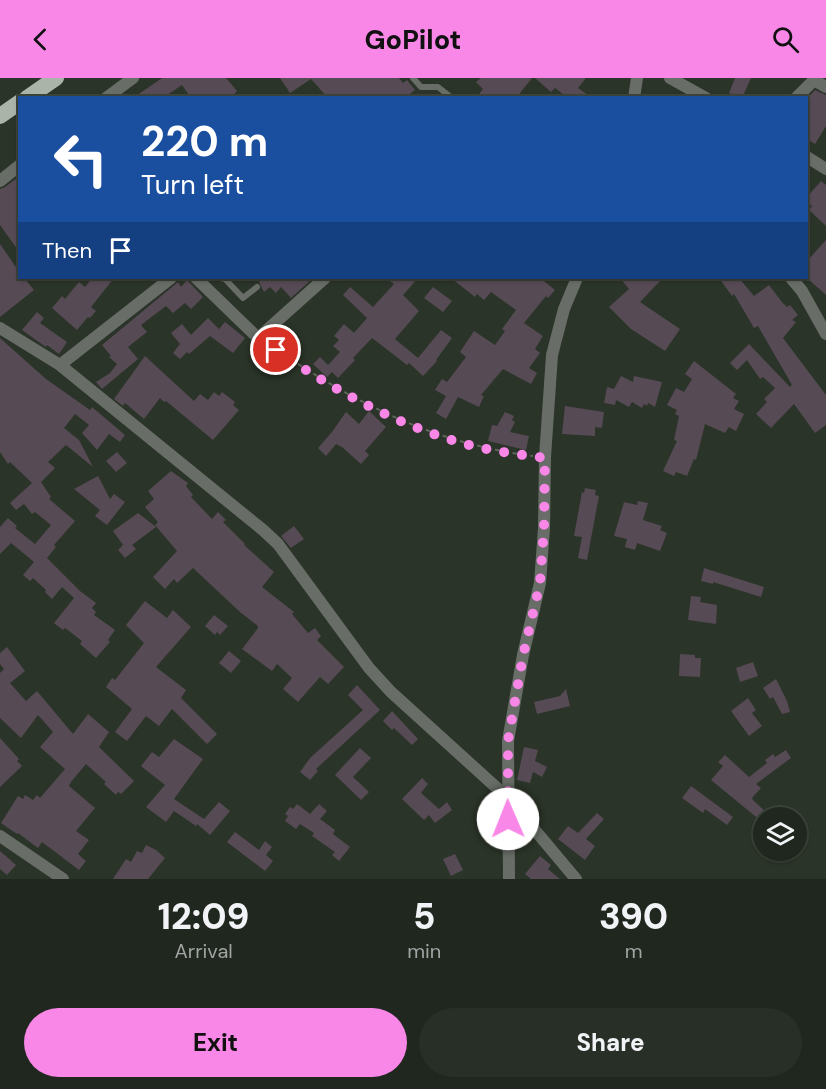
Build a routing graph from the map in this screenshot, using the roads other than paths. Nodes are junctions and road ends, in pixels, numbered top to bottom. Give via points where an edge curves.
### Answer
1 (56, 78) edge
2 (133, 78) edge
3 (413, 78) edge
4 (637, 78) edge
5 (670, 78) edge
6 (826, 87) edge
7 (30, 96) edge
8 (109, 96) edge
9 (449, 96) edge
10 (634, 96) edge
11 (702, 96) edge
12 (798, 96) edge
13 (18, 103) edge
14 (2, 110) edge
15 (808, 158) edge
16 (18, 167) edge
17 (826, 169) edge
18 (0, 181) edge
19 (170, 279) edge
20 (197, 279) edge
21 (225, 279) edge
22 (324, 279) edge
23 (577, 279) edge
24 (792, 279) edge
25 (257, 287) dead end
26 (0, 328) edge
27 (826, 334) edge
28 (60, 365) junction
29 (508, 798) junction
30 (0, 836) edge
31 (63, 879) edge
32 (509, 879) edge
33 (576, 879) edge

1 - 7 highway
2 - 8 street
3 - 9 lane via 421,87 438,87
4 - 10 street
5 - 11 street
6 - 12 street via 814,80
13 - 14 highway
15 - 17 street
16 - 18 street
19 - 28 street
20 - 22 street via 258,338
21 - 25 lane via 243,298
23 - 29 street via 552,355 540,583 508,741
24 - 27 street
26 - 28 street
28 - 29 street via 278,544 369,668
29 - 32 street
29 - 33 street
30 - 31 street

